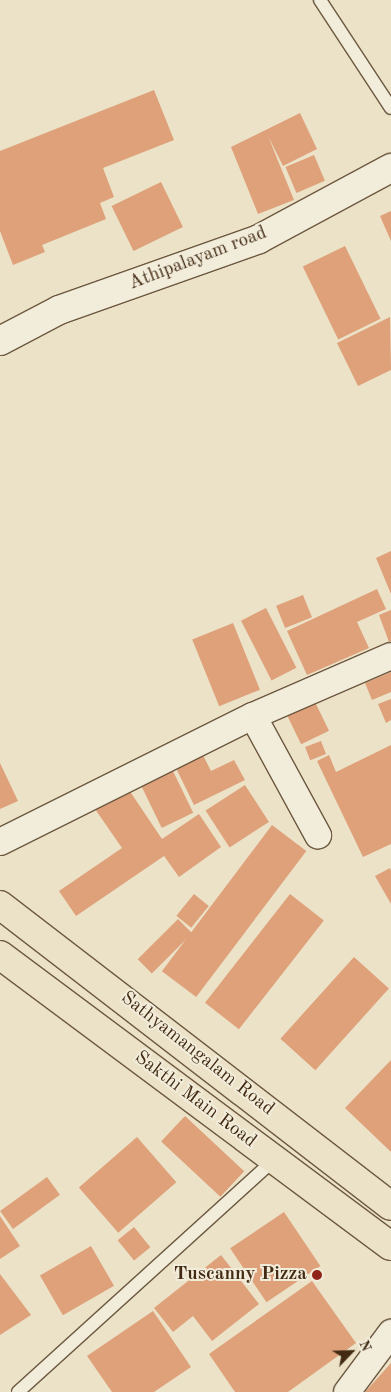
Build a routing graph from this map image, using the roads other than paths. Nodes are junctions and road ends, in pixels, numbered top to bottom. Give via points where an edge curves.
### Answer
1 (320, 0) edge
2 (391, 108) edge
3 (391, 168) edge
4 (0, 341) edge
5 (391, 656) edge
6 (253, 716) junction
7 (318, 835) dead end
8 (0, 842) edge
9 (0, 905) edge
10 (0, 955) edge
11 (274, 1160) junction
12 (387, 1196) edge
13 (391, 1246) edge
14 (391, 1333) edge
15 (18, 1392) edge
16 (347, 1392) edge

1 - 2 lane
3 - 4 street, Athipalayam road via 259,239 59,310
5 - 6 street
6 - 7 street
6 - 8 street
9 - 12 highway, Sathyamangalam Road
10 - 11 highway, Sakthi Main Road
11 - 13 highway, Sakthi Main Road
11 - 15 lane
14 - 16 street

